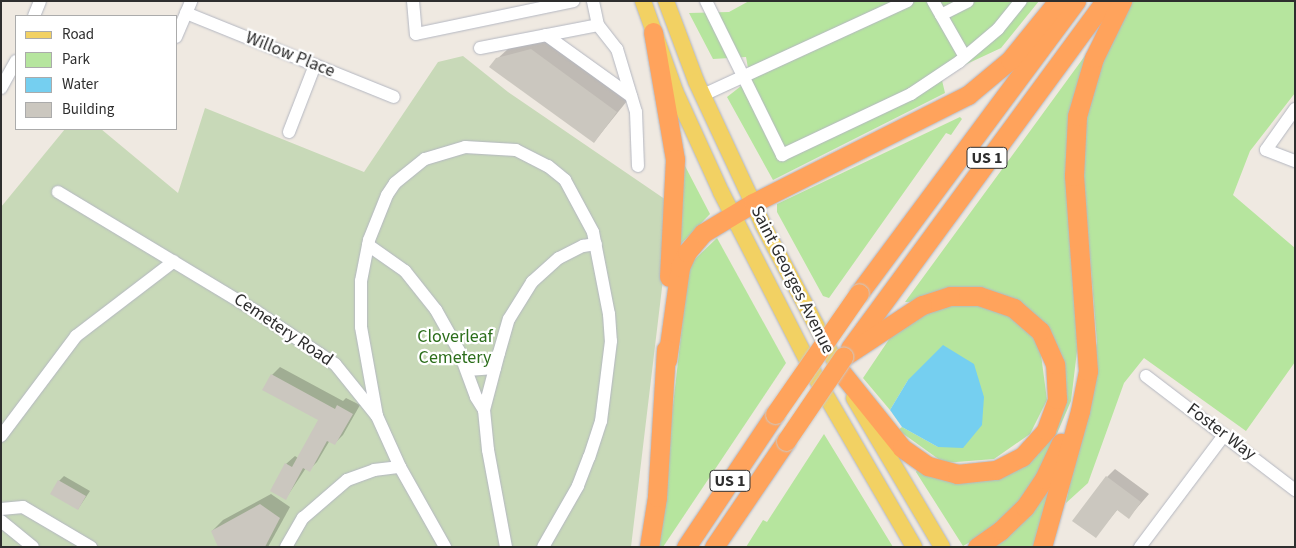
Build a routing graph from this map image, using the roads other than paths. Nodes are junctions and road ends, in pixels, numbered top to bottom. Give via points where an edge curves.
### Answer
1 (40, 1) edge
2 (413, 1) edge
3 (574, 1) edge
4 (593, 1) edge
5 (643, 1) edge
6 (666, 1) edge
7 (706, 1) edge
8 (907, 1) edge
9 (933, 1) edge
10 (968, 1) edge
11 (1022, 1) edge
12 (1058, 1) edge
13 (1076, 1) edge
14 (1105, 1) edge
15 (1122, 1) edge
16 (188, 7) edge
17 (34, 15) edge
18 (941, 16) junction
19 (598, 25) junction
20 (178, 32) edge
21 (653, 32) junction
22 (546, 35) junction
23 (480, 48) dead end
24 (965, 57) junction
25 (15, 63) edge
26 (315, 65) junction
27 (744, 77) junction
28 (1, 88) edge
29 (702, 95) junction
30 (631, 96) junction
31 (394, 97) dead end
32 (1295, 109) edge
33 (289, 132) dead end
34 (705, 160) junction
35 (1295, 161) edge
36 (638, 166) dead end
37 (740, 174) junction
38 (58, 192) dead end
39 (753, 204) junction
40 (732, 214) junction
41 (596, 244) junction
42 (368, 245) junction
43 (174, 261) junction
44 (879, 323) junction
45 (1086, 345) junction
46 (666, 360) junction
47 (842, 365) junction
48 (495, 368) junction
49 (466, 370) junction
50 (1146, 376) dead end
51 (484, 410) junction
52 (376, 416) junction
53 (1224, 435) junction
54 (1, 436) edge
55 (400, 467) junction
56 (1295, 490) edge
57 (1, 509) edge
58 (1, 521) edge
59 (33, 547) edge
60 (91, 547) edge
61 (286, 547) edge
62 (445, 547) edge
63 (506, 547) edge
64 (543, 547) edge
65 (649, 547) edge
66 (686, 547) edge
67 (714, 547) edge
68 (914, 547) edge
69 (942, 547) edge
70 (977, 547) edge
71 (1042, 547) edge
72 (1140, 547) edge

1 - 17 street
2 - 3 street via 416,34
4 - 19 street
5 - 21 main road, Saint Georges Avenue
6 - 29 main road, Saint Georges Avenue
7 - 27 street
8 - 27 street
9 - 18 street
10 - 18 street
11 - 24 street via 998,29
12 - 39 highway via 1010,60 968,95
13 - 66 highway, US 1, bridge via 859,293
14 - 44 highway, US 1
15 - 45 highway via 1089,71 1075,128 1074,176
16 - 20 street
16 - 26 street, Willow Place
18 - 24 street
19 - 22 street
19 - 30 street via 616,49
21 - 34 main road, Saint Georges Avenue
21 - 46 highway via 675,159
22 - 23 street
22 - 30 street
24 - 27 street via 911,94 782,155
25 - 28 street
26 - 31 street, Willow Place
26 - 33 street
27 - 29 street
29 - 37 main road, Saint Georges Avenue
30 - 36 street via 636,112
32 - 35 street via 1266,150
34 - 37 main road via 723,174
34 - 40 main road, Saint Georges Avenue
37 - 39 main road, Saint Georges Avenue
38 - 43 street, Cemetery Road
39 - 40 highway
39 - 47 main road, Saint Georges Avenue
40 - 46 highway via 702,233 683,260
40 - 68 main road, Saint Georges Avenue via 821,387
41 - 42 street, Cemetery Road via 593,232 565,180 533,157 485,146 442,152 409,171 387,195
41 - 48 street via 583,246 559,258 532,282 509,320
41 - 64 street, Cemetery Road via 610,341 602,412 578,486
42 - 49 street via 395,262 419,288 449,330
42 - 52 street, Cemetery Road via 362,281 362,327
43 - 52 street, Cemetery Road via 335,364
43 - 54 street via 76,336
44 - 47 highway
44 - 47 highway via 950,296 989,298 1022,313 1045,338 1057,373 1057,399 1041,437 1022,457 996,470 967,475 937,470 902,448
45 - 70 highway via 1070,418 1044,479 1018,516
45 - 71 highway via 1088,370 1083,398
46 - 65 highway via 657,497
47 - 67 highway, US 1, bridge
47 - 69 main road, Saint Georges Avenue
48 - 49 street
48 - 51 street
49 - 51 street
50 - 53 street, Foster Way
51 - 63 street
52 - 55 street, Cemetery Road
53 - 56 street, Foster Way
53 - 72 street
55 - 61 street via 374,470 347,480 303,518
55 - 62 street, Cemetery Road
57 - 60 street via 23,507
58 - 59 street

